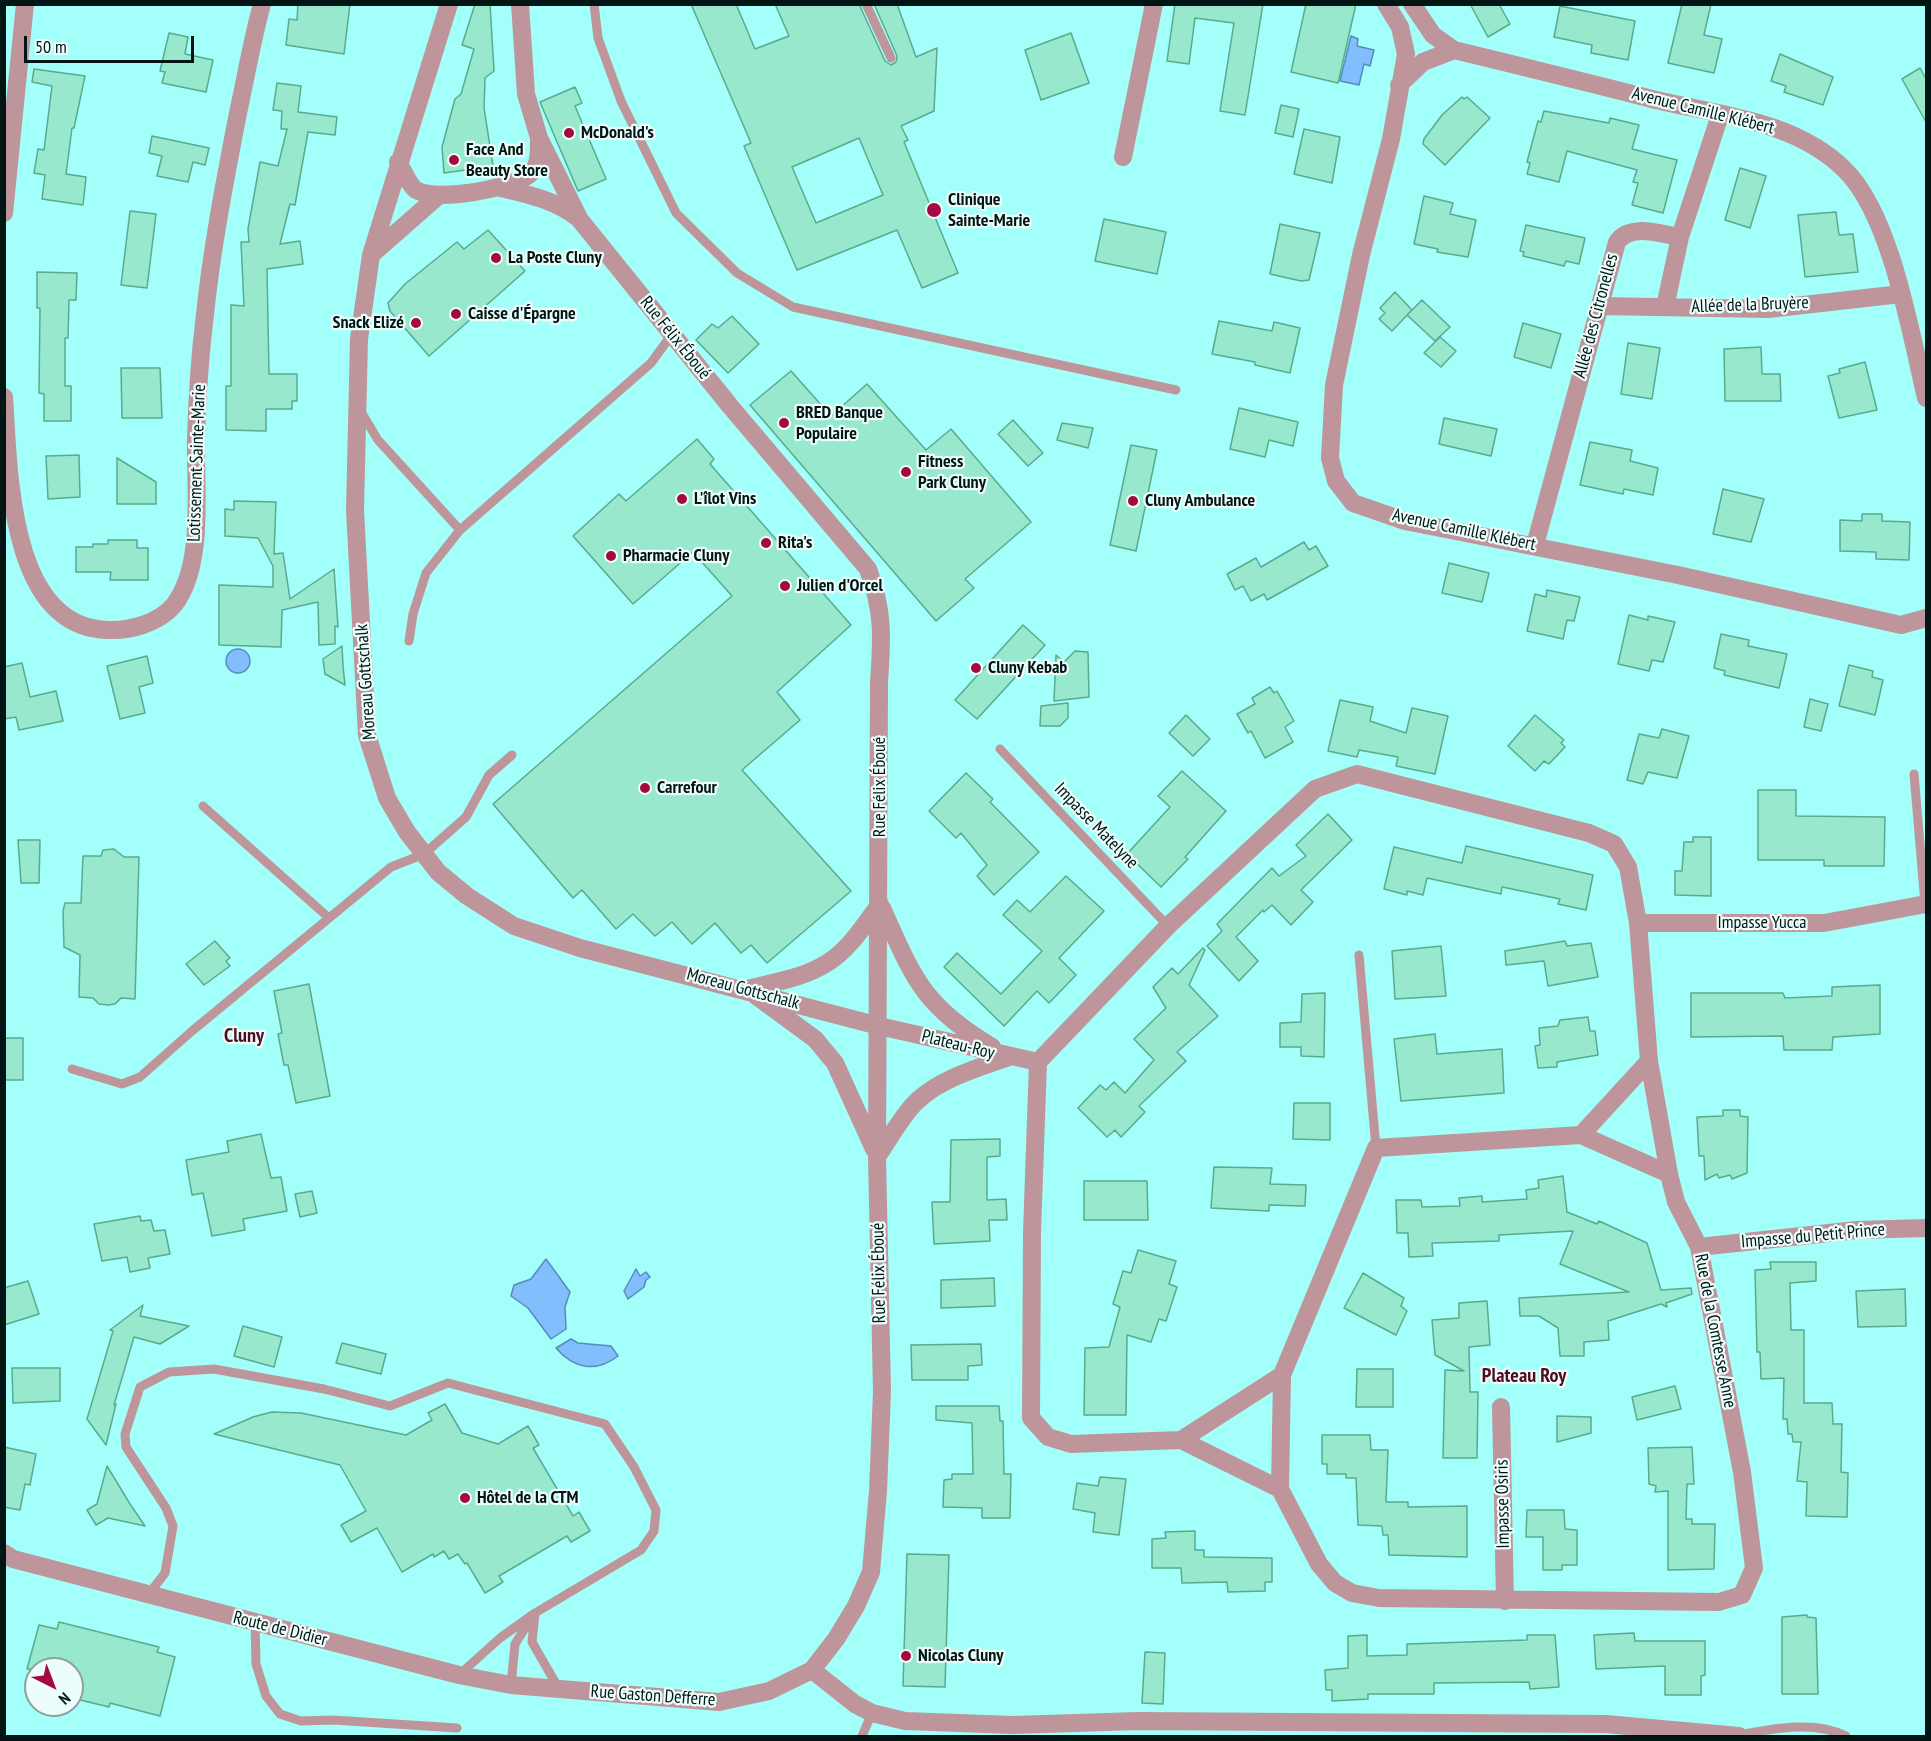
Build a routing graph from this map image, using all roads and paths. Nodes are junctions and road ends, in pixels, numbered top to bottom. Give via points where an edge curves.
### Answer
1 (25, 4) edge
2 (262, 4) edge
3 (448, 4) edge
4 (520, 4) edge
5 (594, 4) edge
6 (866, 4) edge
7 (1154, 4) edge
8 (1386, 4) edge
9 (1412, 4) edge
10 (1454, 50) junction
11 (891, 58) dead end
12 (1399, 85) junction
13 (1720, 115) junction
14 (539, 138) junction
15 (1123, 157) dead end
16 (398, 162) junction
17 (497, 187) junction
18 (437, 197) junction
19 (4, 213) edge
20 (580, 220) junction
21 (1680, 237) junction
22 (371, 255) junction
23 (1901, 294) junction
24 (1599, 306) junction
25 (1665, 307) junction
26 (672, 334) junction
27 (1176, 390) dead end
28 (4, 397) edge
29 (1926, 398) edge
30 (356, 404) junction
31 (460, 530) junction
32 (1535, 545) junction
33 (1926, 618) edge
34 (410, 640) dead end
35 (1000, 749) dead end
36 (512, 755) dead end
37 (1914, 774) dead end
38 (204, 806) dead end
39 (424, 854) junction
40 (880, 904) junction
41 (1926, 904) edge
42 (329, 918) junction
43 (1638, 923) junction
44 (1168, 926) junction
45 (1359, 955) dead end
46 (746, 989) junction
47 (879, 1026) junction
48 (1009, 1057) junction
49 (1649, 1061) junction
50 (1038, 1062) junction
51 (72, 1069) dead end
52 (1581, 1135) junction
53 (1376, 1148) junction
54 (877, 1157) junction
55 (1669, 1174) junction
56 (1926, 1228) edge
57 (1699, 1247) junction
58 (1282, 1375) junction
59 (1500, 1407) dead end
60 (1180, 1440) junction
61 (1280, 1489) junction
62 (4, 1553) edge
63 (148, 1595) junction
64 (1505, 1601) junction
65 (535, 1613) junction
66 (255, 1622) junction
67 (812, 1670) junction
68 (459, 1675) junction
69 (511, 1684) junction
70 (560, 1689) junction
71 (872, 1713) junction
72 (457, 1728) dead end
73 (1138, 1729) edge
74 (1606, 1730) edge
75 (1738, 1736) edge
76 (862, 1737) edge
77 (1846, 1737) edge

1 - 19 street
2 - 28 street, Lotissement Sainte-Marie via 223,191 205,315 196,437 196,539 185,585 173,606 135,628 93,630 61,615 34,582 16,523
3 - 16 street, Moreau Gottschalk
4 - 14 street, Rue Félix Éboué via 526,94
5 - 27 lane via 598,38 621,101 676,213 737,273 793,307
6 - 11 lane
7 - 15 street
8 - 12 street, Avenue Camille Klébert via 1400,27 1406,54
9 - 10 street, Avenue Camille Klébert via 1433,34
10 - 12 street via 1423,62
10 - 13 street, Avenue Camille Klébert
12 - 32 street, Avenue Camille Klébert via 1391,139 1361,255 1334,385 1330,458 1336,481 1353,502 1405,521
13 - 21 street
13 - 23 street, Avenue Camille Klébert via 1769,124 1817,148 1846,170 1866,199 1889,250
14 - 17 street via 539,159 530,174
14 - 20 street, Rue Félix Éboué
16 - 18 street via 415,189
16 - 22 street, Moreau Gottschalk
17 - 18 street
17 - 20 street via 548,200
18 - 22 street
20 - 26 street, Rue Félix Éboué
21 - 24 street, Allée des Citronelles via 1632,231 1622,234
21 - 25 street
22 - 30 street, Moreau Gottschalk via 359,339
23 - 25 street, Allée de la Bruyère via 1768,309
23 - 29 street, Avenue Camille Klébert
24 - 25 street, Allée de la Bruyère
24 - 32 street, Allée des Citronelles
26 - 31 lane via 651,363
26 - 40 street, Rue Félix Éboué via 868,569 879,598
30 - 31 lane via 378,440
30 - 39 street, Moreau Gottschalk via 355,510 367,735 387,798
31 - 34 lane via 426,573 413,614
32 - 33 street, Avenue Camille Klébert via 1901,625
35 - 44 lane, Impasse Matelyne
36 - 39 lane via 489,775 466,817
37 - 41 lane
38 - 42 lane
39 - 42 lane via 392,867
39 - 46 street, Moreau Gottschalk via 438,872 467,896 514,926 580,948
40 - 46 street via 847,947 828,963 799,976
40 - 47 street, Rue Félix Éboué
40 - 48 street via 914,978 933,1004 963,1030
41 - 43 street, Impasse Yucca via 1824,923
42 - 51 lane via 140,1077 122,1084
43 - 44 street, Rue de la Comtesse Anne via 1628,867 1614,844 1589,834 1357,774 1315,789
43 - 49 street, Rue de la Comtesse Anne
44 - 50 street, Rue de la Comtesse Anne
45 - 53 lane
46 - 47 street, Moreau Gottschalk
46 - 54 street via 815,1039 835,1063
47 - 48 street, Plateau-Roy
47 - 54 street, Rue Félix Éboué
48 - 50 street, Plateau-Roy
48 - 54 street via 966,1072 935,1089 909,1109
49 - 52 street
49 - 55 street, Rue de la Comtesse Anne
50 - 60 street via 1031,1418 1048,1437 1071,1444
52 - 53 street
52 - 55 street
53 - 58 street, Rue de la Comtesse Anne
54 - 67 street, Rue Félix Éboué via 882,1392 871,1572 856,1606
55 - 57 street, Rue de la Comtesse Anne via 1676,1202
56 - 57 street, Impasse du Petit Prince via 1857,1230
57 - 64 street, Rue de la Comtesse Anne via 1744,1484 1754,1568 1742,1594 1719,1602
58 - 60 street
58 - 61 street, Rue de la Comtesse Anne
59 - 64 street, Impasse Osiris
60 - 61 street
61 - 64 street, Rue de la Comtesse Anne via 1319,1564 1335,1584 1352,1593 1379,1598
62 - 63 street, Route de Didier via 13,1559
63 - 65 lane via 165,1573 173,1526 126,1447 124,1434 140,1388 169,1371 214,1369 324,1389 390,1407 448,1383 605,1424 634,1467 656,1510 654,1531 641,1550
63 - 66 street, Route de Didier
65 - 68 lane
65 - 69 lane via 515,1644
65 - 70 lane via 532,1642
66 - 68 street, Route de Didier
66 - 72 lane via 256,1664 266,1696 280,1714 301,1721
67 - 70 street, Rue Gaston Defferre via 769,1691 719,1702
67 - 71 street
68 - 69 street, Route de Didier
69 - 70 street, Route de Didier
71 - 73 street via 905,1721
71 - 76 lane
73 - 74 street
74 - 75 street
75 - 77 lane via 1776,1728 1830,1729

